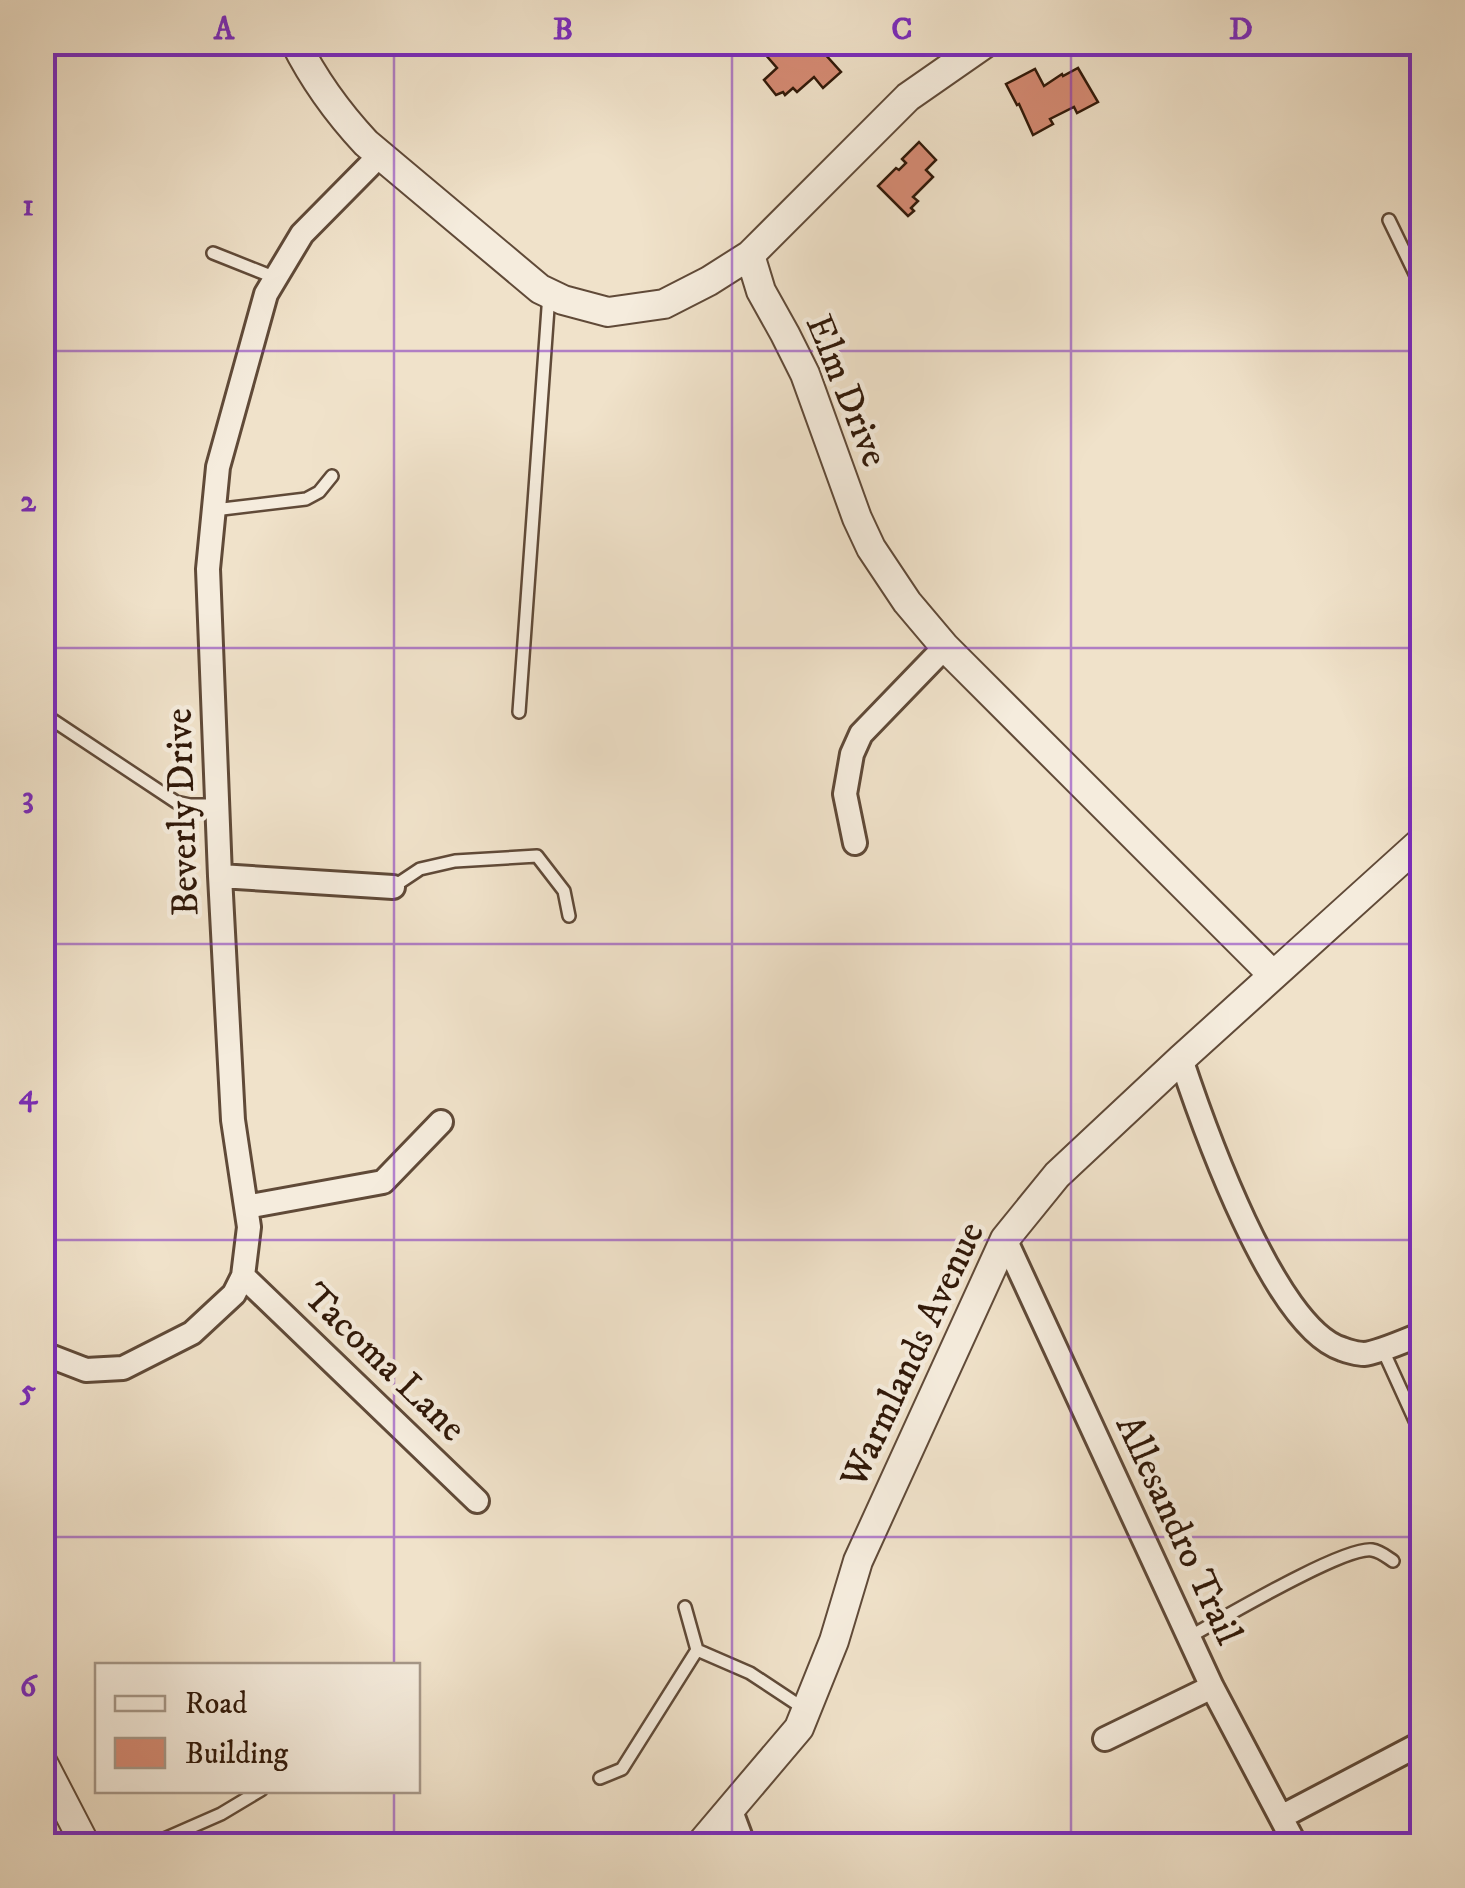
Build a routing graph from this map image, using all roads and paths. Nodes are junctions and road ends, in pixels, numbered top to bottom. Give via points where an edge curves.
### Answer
1 (295, 42) edge
2 (987, 42) edge
3 (381, 154) junction
4 (1388, 220) dead end
5 (213, 253) dead end
6 (750, 255) junction
7 (276, 278) junction
8 (1422, 288) edge
9 (549, 294) junction
10 (332, 476) dead end
11 (214, 510) junction
12 (945, 647) junction
13 (519, 712) dead end
14 (42, 713) edge
15 (217, 805) junction
16 (1422, 841) edge
17 (856, 843) dead end
18 (220, 876) junction
19 (392, 887) joint
20 (569, 916) dead end
21 (1273, 976) junction
22 (1180, 1059) junction
23 (442, 1122) dead end
24 (246, 1207) junction
25 (1005, 1239) junction
26 (243, 1276) junction
27 (1422, 1334) edge
28 (1382, 1348) junction
29 (42, 1353) edge
30 (1422, 1436) edge
31 (477, 1501) dead end
32 (1393, 1561) dead end
33 (685, 1607) dead end
34 (1189, 1638) junction
35 (697, 1650) junction
36 (1212, 1687) junction
37 (806, 1710) junction
38 (1105, 1740) dead end
39 (1422, 1743) edge
40 (42, 1761) edge
41 (600, 1778) dead end
42 (257, 1793) edge
43 (730, 1811) junction
44 (1288, 1831) edge
45 (86, 1846) edge
46 (148, 1846) edge
47 (699, 1846) edge
48 (744, 1846) edge
49 (1262, 1846) edge

1 - 3 street via 344,119
2 - 6 street via 908,97
3 - 7 street, Beverly Drive via 302,234
3 - 9 street
4 - 8 lane
5 - 7 lane
6 - 9 street via 664,304 608,312
6 - 12 street, Elm Drive via 871,548
7 - 11 street, Beverly Drive via 218,467
9 - 13 lane
10 - 11 lane via 306,499
11 - 15 street, Beverly Drive via 208,569
12 - 17 street via 861,734 844,794
12 - 21 street, Elm Drive
14 - 15 lane via 176,802
15 - 18 street, Beverly Drive
16 - 21 street, Warmlands Avenue
18 - 19 street
18 - 24 street, Beverly Drive via 233,1120
19 - 20 lane via 420,869 455,861 537,856 564,891
21 - 22 street, Warmlands Avenue
22 - 25 street, Warmlands Avenue via 1057,1175
22 - 28 street via 1210,1144 1288,1301 1317,1336 1338,1349 1364,1354
23 - 24 street via 383,1182
24 - 26 street, Beverly Drive
25 - 34 street, Allesandro Trail
25 - 37 street, Warmlands Avenue via 858,1561
26 - 29 street via 234,1294 192,1333 123,1368 86,1370
26 - 31 street, Tacoma Lane
27 - 28 street
28 - 30 lane
32 - 34 lane via 1372,1550 1346,1555
33 - 35 lane
34 - 36 street, Allesandro Trail
35 - 37 lane via 750,1673
35 - 41 lane via 622,1770
36 - 38 street
36 - 44 street, Allesandro Trail
37 - 43 street, Warmlands Avenue via 799,1728
39 - 44 street
40 - 45 street
42 - 46 lane
43 - 47 street, Warmlands Avenue
43 - 48 street
44 - 49 lane

